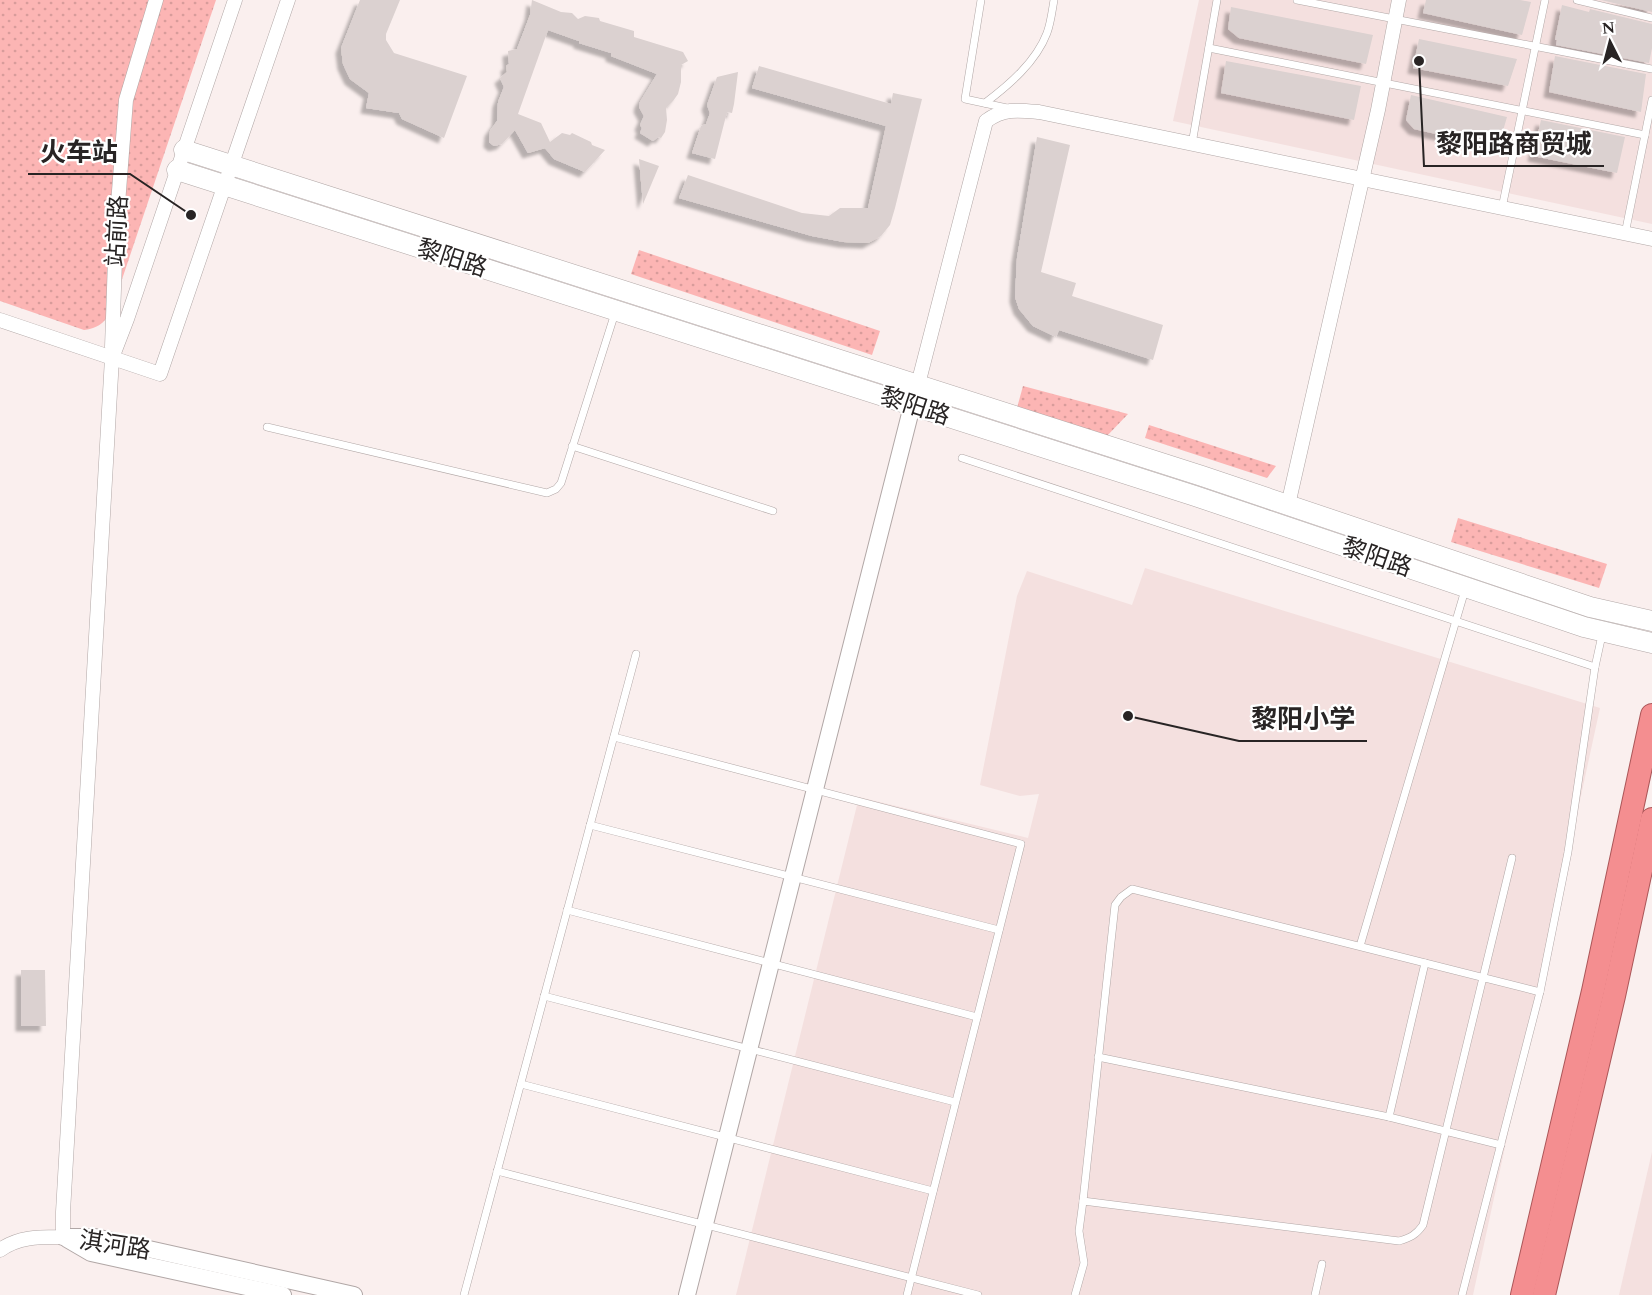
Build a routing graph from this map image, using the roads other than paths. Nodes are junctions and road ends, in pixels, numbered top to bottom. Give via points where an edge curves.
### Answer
1 (156, 0) edge
2 (235, 0) edge
3 (288, 0) edge
4 (981, 0) edge
5 (1054, 0) edge
6 (1217, 0) edge
7 (1297, 0) edge
8 (1399, 0) edge
9 (1545, 0) edge
10 (1577, 0) edge
11 (1652, 18) edge
12 (1396, 20) junction
13 (1535, 47) junction
14 (1209, 48) junction
15 (1652, 69) edge
16 (1383, 82) junction
17 (1652, 100) edge
18 (985, 103) junction
19 (1012, 109) junction
20 (1522, 110) junction
21 (1645, 135) junction
22 (1192, 144) junction
23 (184, 150) junction
24 (231, 165) junction
25 (177, 170) junction
26 (1362, 179) junction
27 (224, 185) junction
28 (1502, 208) junction
29 (1625, 234) junction
30 (1652, 239) edge
31 (615, 310) junction
32 (0, 320) edge
33 (112, 358) junction
34 (917, 385) junction
35 (912, 406) junction
36 (267, 427) dead end
37 (572, 446) junction
38 (962, 458) dead end
39 (1288, 505) junction
40 (773, 511) dead end
41 (1466, 587) junction
42 (1456, 621) junction
43 (1652, 621) edge
44 (1603, 632) junction
45 (1652, 643) edge
46 (636, 654) dead end
47 (1595, 667) junction
48 (1652, 715) edge
49 (614, 737) junction
50 (815, 790) junction
51 (1652, 819) edge
52 (590, 825) junction
53 (1512, 858) dead end
54 (793, 877) junction
55 (567, 910) junction
56 (999, 930) junction
57 (1360, 946) junction
58 (771, 963) junction
59 (1425, 963) junction
60 (1483, 977) junction
61 (1540, 992) junction
62 (544, 996) junction
63 (977, 1017) junction
64 (749, 1049) junction
65 (1098, 1057) junction
66 (521, 1084) junction
67 (955, 1102) junction
68 (1389, 1117) junction
69 (1446, 1130) junction
70 (726, 1138) junction
71 (1501, 1145) junction
72 (497, 1171) junction
73 (933, 1191) junction
74 (1083, 1201) junction
75 (705, 1224) junction
76 (63, 1237) junction
77 (0, 1250) edge
78 (1322, 1264) dead end
79 (911, 1278) junction
80 (283, 1295) edge
81 (354, 1295) edge
82 (464, 1295) edge
83 (687, 1295) edge
84 (906, 1295) edge
85 (978, 1295) edge
86 (1075, 1295) edge
87 (1315, 1295) edge
88 (1462, 1295) edge
89 (1522, 1295) edge
90 (1544, 1295) edge

1 - 33 street, 站前路 via 126,100
2 - 23 street
3 - 24 street
4 - 18 lane via 965,99
5 - 18 lane via 1047,32 1035,56
6 - 14 lane
7 - 12 lane
8 - 12 street
9 - 13 lane
10 - 11 lane
12 - 13 lane
12 - 16 street
13 - 15 lane
13 - 20 lane
14 - 16 lane
14 - 22 lane
16 - 20 lane
16 - 26 street
17 - 21 lane
18 - 19 lane
19 - 22 street
19 - 34 street via 987,120
20 - 21 lane
20 - 28 lane
21 - 29 lane
22 - 26 street
23 - 24 main road, 黎阳路
23 - 25 street
24 - 27 street
24 - 34 main road, 黎阳路
25 - 27 main road, 黎阳路
25 - 33 street
26 - 28 street
26 - 39 street
27 - 31 main road, 黎阳路
27 - 33 street via 160,374
28 - 29 street
29 - 30 street
31 - 35 main road, 黎阳路
31 - 37 lane
32 - 33 street
33 - 76 street, 站前路
34 - 35 street
34 - 39 main road, 黎阳路
35 - 41 main road, 黎阳路
35 - 50 street
36 - 37 lane via 548,493 561,483
37 - 40 lane
38 - 42 lane
39 - 43 main road, 黎阳路 via 1590,606
41 - 42 lane
41 - 44 main road, 黎阳路
42 - 47 lane
42 - 57 lane
44 - 45 main road, 黎阳路
44 - 47 lane
46 - 49 lane
47 - 61 lane via 1568,852
48 - 89 highway
49 - 50 lane
49 - 52 lane
50 - 54 street
50 - 56 lane via 1021,844
51 - 90 highway
52 - 54 lane
52 - 55 lane
53 - 60 lane
54 - 56 lane
54 - 58 street
55 - 58 lane
55 - 62 lane
56 - 63 lane
57 - 59 lane
57 - 65 lane via 1132,889 1115,905
58 - 63 lane
58 - 64 street
59 - 60 lane
59 - 68 lane
60 - 61 lane
60 - 69 lane
61 - 71 lane
62 - 64 lane
62 - 66 lane
63 - 67 lane
64 - 67 lane
64 - 70 street
65 - 68 lane
65 - 74 lane
66 - 70 lane
66 - 72 lane
67 - 73 lane
68 - 69 lane
69 - 71 lane
69 - 74 lane via 1423,1225 1410,1238 1398,1241
70 - 73 lane
70 - 75 street
71 - 88 lane
72 - 75 lane
72 - 82 lane
73 - 79 lane
74 - 86 lane via 1079,1231 1084,1263
75 - 79 lane
75 - 83 street
76 - 77 street via 17,1240
76 - 80 street, 淇河路 via 92,1252
76 - 81 street, 淇河路 via 95,1238
78 - 87 lane
79 - 84 lane
79 - 85 lane

